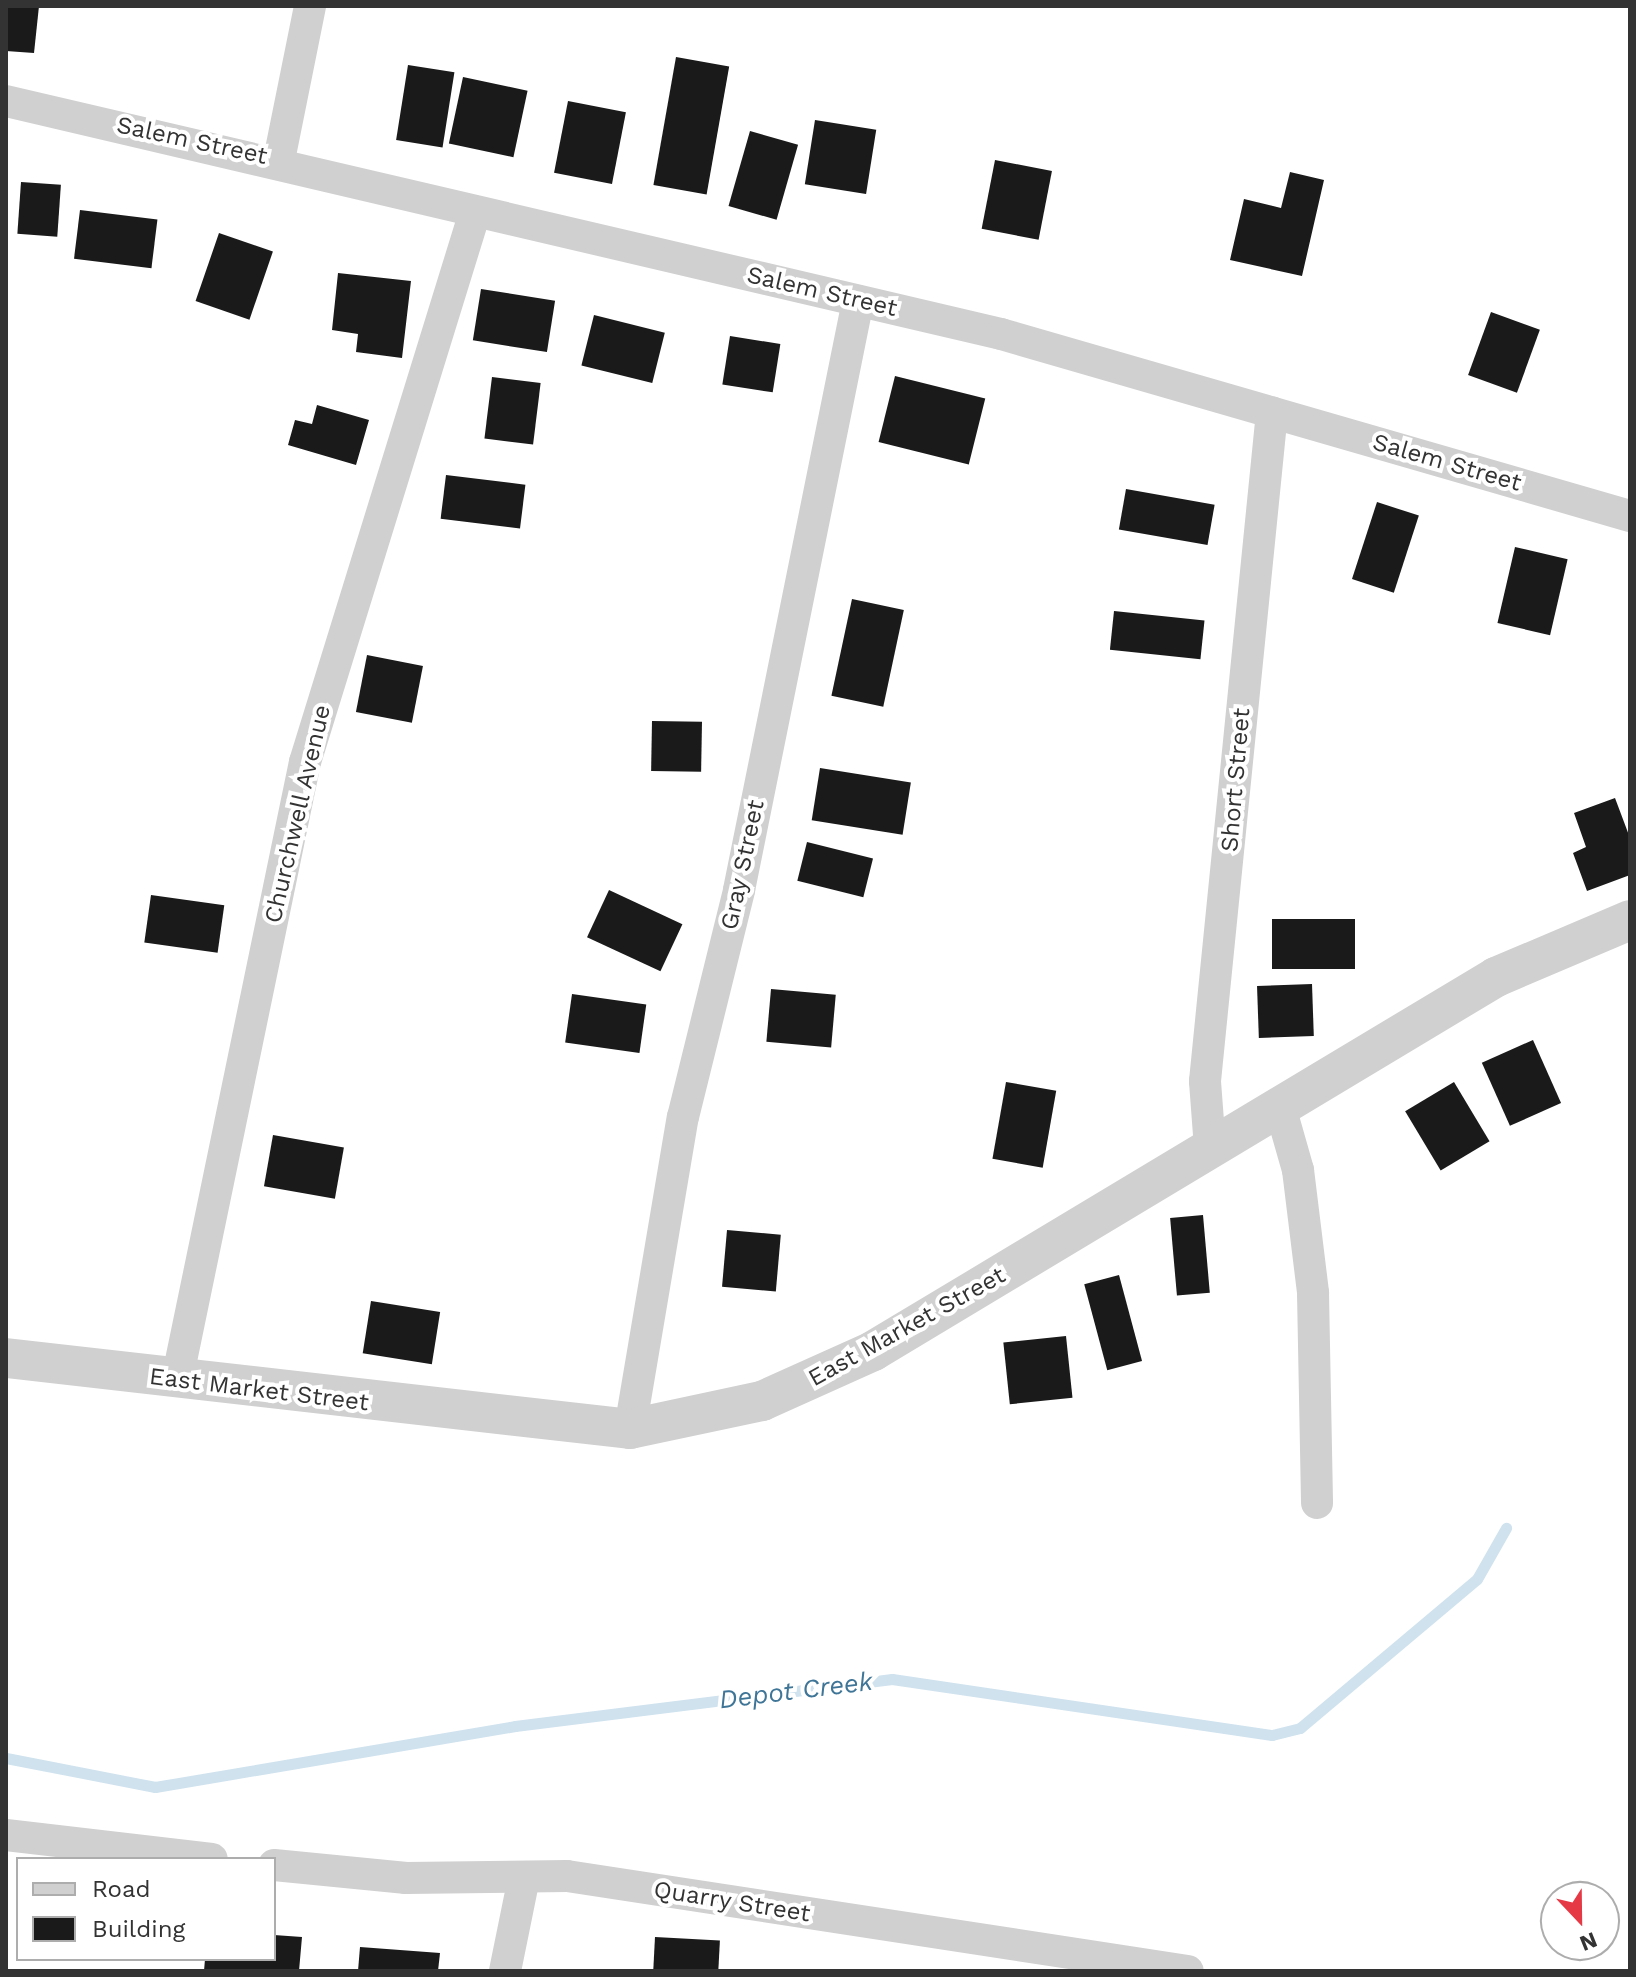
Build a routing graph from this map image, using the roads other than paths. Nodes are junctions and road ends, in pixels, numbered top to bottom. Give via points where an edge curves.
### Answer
1 (310, 6) edge
2 (6, 101) edge
3 (279, 160) junction
4 (475, 212) junction
5 (858, 301) junction
6 (1272, 412) junction
7 (1630, 516) edge
8 (1630, 920) edge
9 (1280, 1107) junction
10 (1210, 1148) junction
11 (6, 1358) edge
12 (177, 1380) junction
13 (630, 1429) junction
14 (1317, 1503) dead end
15 (6, 1835) edge
16 (195, 1857) edge
17 (276, 1865) edge
18 (524, 1878) junction
19 (505, 1971) edge
20 (1188, 1971) edge

1 - 3 street
2 - 3 street, Salem Street
3 - 4 street, Salem Street
4 - 5 street, Salem Street
4 - 12 street, Churchwell Avenue via 305,762
5 - 6 street, Salem Street
5 - 13 street, Gray Street via 739,890 683,1117
6 - 7 street, Salem Street
6 - 10 street, Short Street via 1205,1081
8 - 9 street, East Market Street via 1496,977
9 - 10 street, East Market Street
9 - 14 street via 1298,1170 1313,1293
10 - 13 street, East Market Street via 821,1379 762,1401
11 - 12 street, East Market Street
12 - 13 street, East Market Street
15 - 16 street
17 - 18 street, Quarry Street via 406,1878
18 - 19 street
18 - 20 street, Quarry Street via 567,1876

